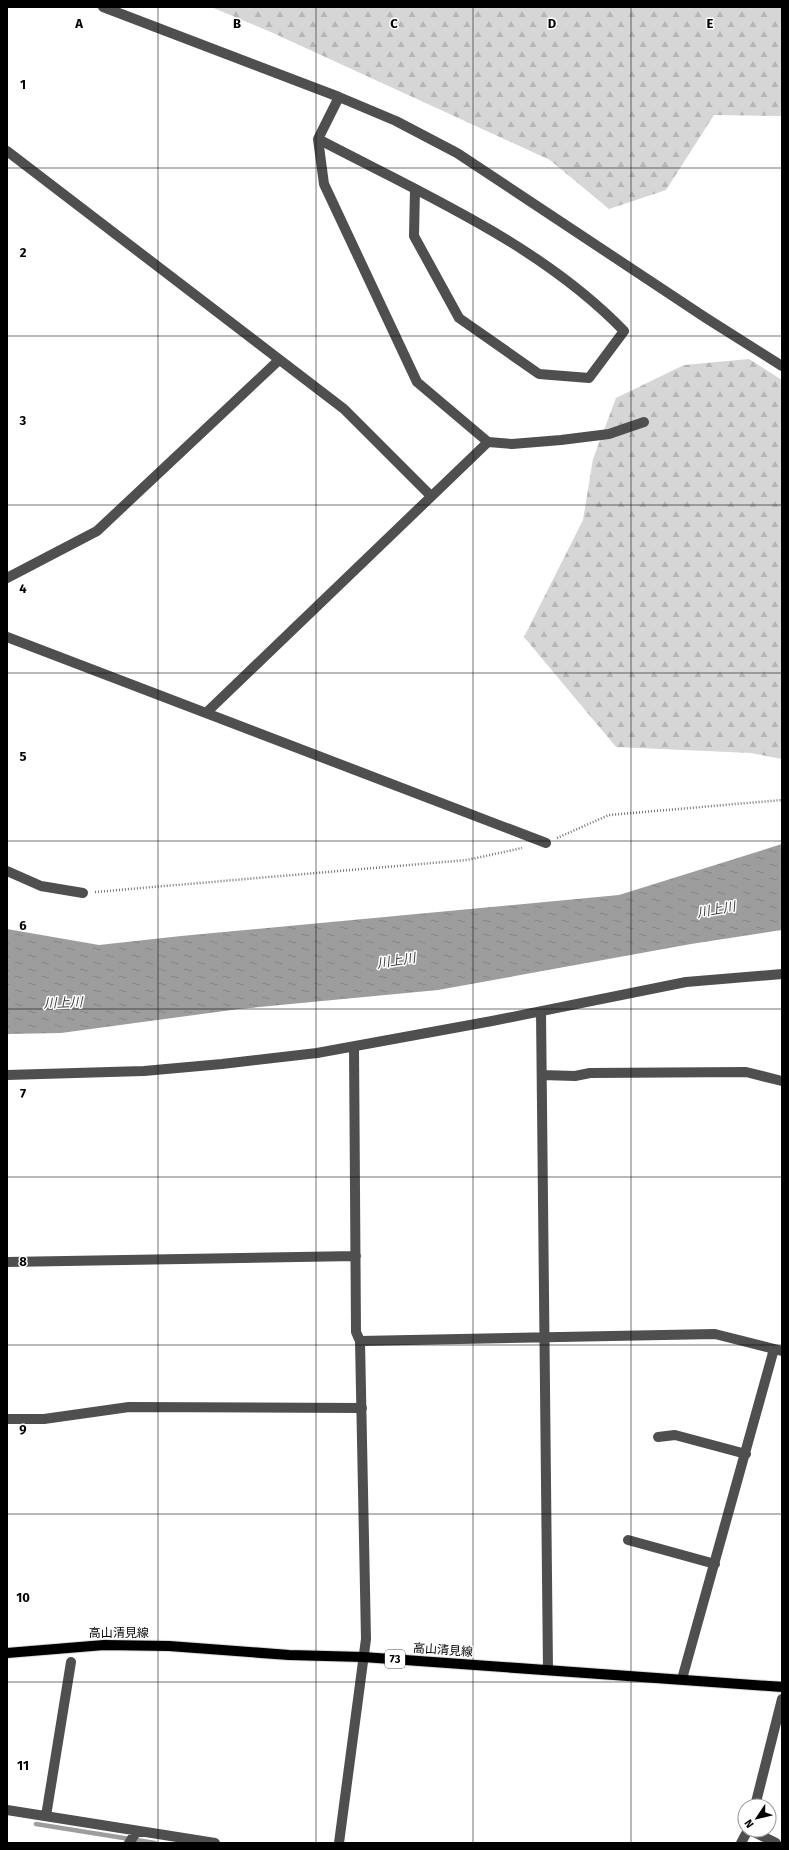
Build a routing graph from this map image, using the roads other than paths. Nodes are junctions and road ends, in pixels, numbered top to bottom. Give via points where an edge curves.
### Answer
1 (103, 7) edge
2 (339, 97) junction
3 (318, 139) junction
4 (7, 151) edge
5 (415, 189) junction
6 (279, 360) junction
7 (782, 366) edge
8 (644, 422) dead end
9 (488, 442) junction
10 (431, 496) junction
11 (7, 578) edge
12 (7, 637) edge
13 (207, 712) junction
14 (546, 842) road end
15 (7, 871) edge
16 (83, 893) road end
17 (782, 974) edge
18 (541, 1012) junction
19 (354, 1047) junction
20 (7, 1074) edge
21 (542, 1075) junction
22 (782, 1081) edge
23 (356, 1256) junction
24 (7, 1262) edge
25 (544, 1337) junction
26 (360, 1340) junction
27 (778, 1350) edge
28 (362, 1408) junction
29 (7, 1419) edge
30 (658, 1437) dead end
31 (746, 1454) junction
32 (628, 1540) dead end
33 (715, 1564) junction
34 (7, 1653) edge
35 (363, 1657) junction
36 (71, 1662) dead end
37 (548, 1670) junction
38 (682, 1679) junction
39 (782, 1687) edge
40 (782, 1699) edge
41 (757, 1798) edge
42 (7, 1810) edge
43 (46, 1816) junction
44 (133, 1837) edge
45 (766, 1838) edge
46 (215, 1843) edge
47 (339, 1843) edge
48 (776, 1843) edge

1 - 2 street
2 - 3 street
2 - 7 street via 396,121 457,153
3 - 5 street
3 - 9 street via 324,184 417,382
4 - 6 street
5 - 5 street via 523,248 602,308 624,331 589,378 539,374 459,318 414,236
6 - 10 street via 344,409
6 - 11 street via 97,531
8 - 9 street via 610,434 519,443
9 - 10 street
10 - 13 street
12 - 13 street
13 - 14 street
15 - 16 street via 41,886
17 - 18 street via 686,982
18 - 19 street
18 - 21 street
19 - 20 street via 144,1071
19 - 23 street
21 - 22 street via 746,1072
21 - 25 street
23 - 24 street
23 - 26 street via 356,1332
25 - 26 street
25 - 27 street via 715,1334
25 - 37 street
26 - 28 street
27 - 31 street
28 - 29 street via 129,1407 44,1419
28 - 35 street via 366,1639
30 - 31 street via 675,1434
31 - 33 street
32 - 33 street
33 - 38 street
34 - 35 main road, 高山清見線 / 73 via 104,1645
35 - 37 main road, 高山清見線 / 73
35 - 47 street
36 - 43 street
37 - 38 main road, 高山清見線 / 73
38 - 39 main road, 高山清見線 / 73
40 - 41 street
42 - 43 street
43 - 44 street
44 - 46 street
45 - 48 street

